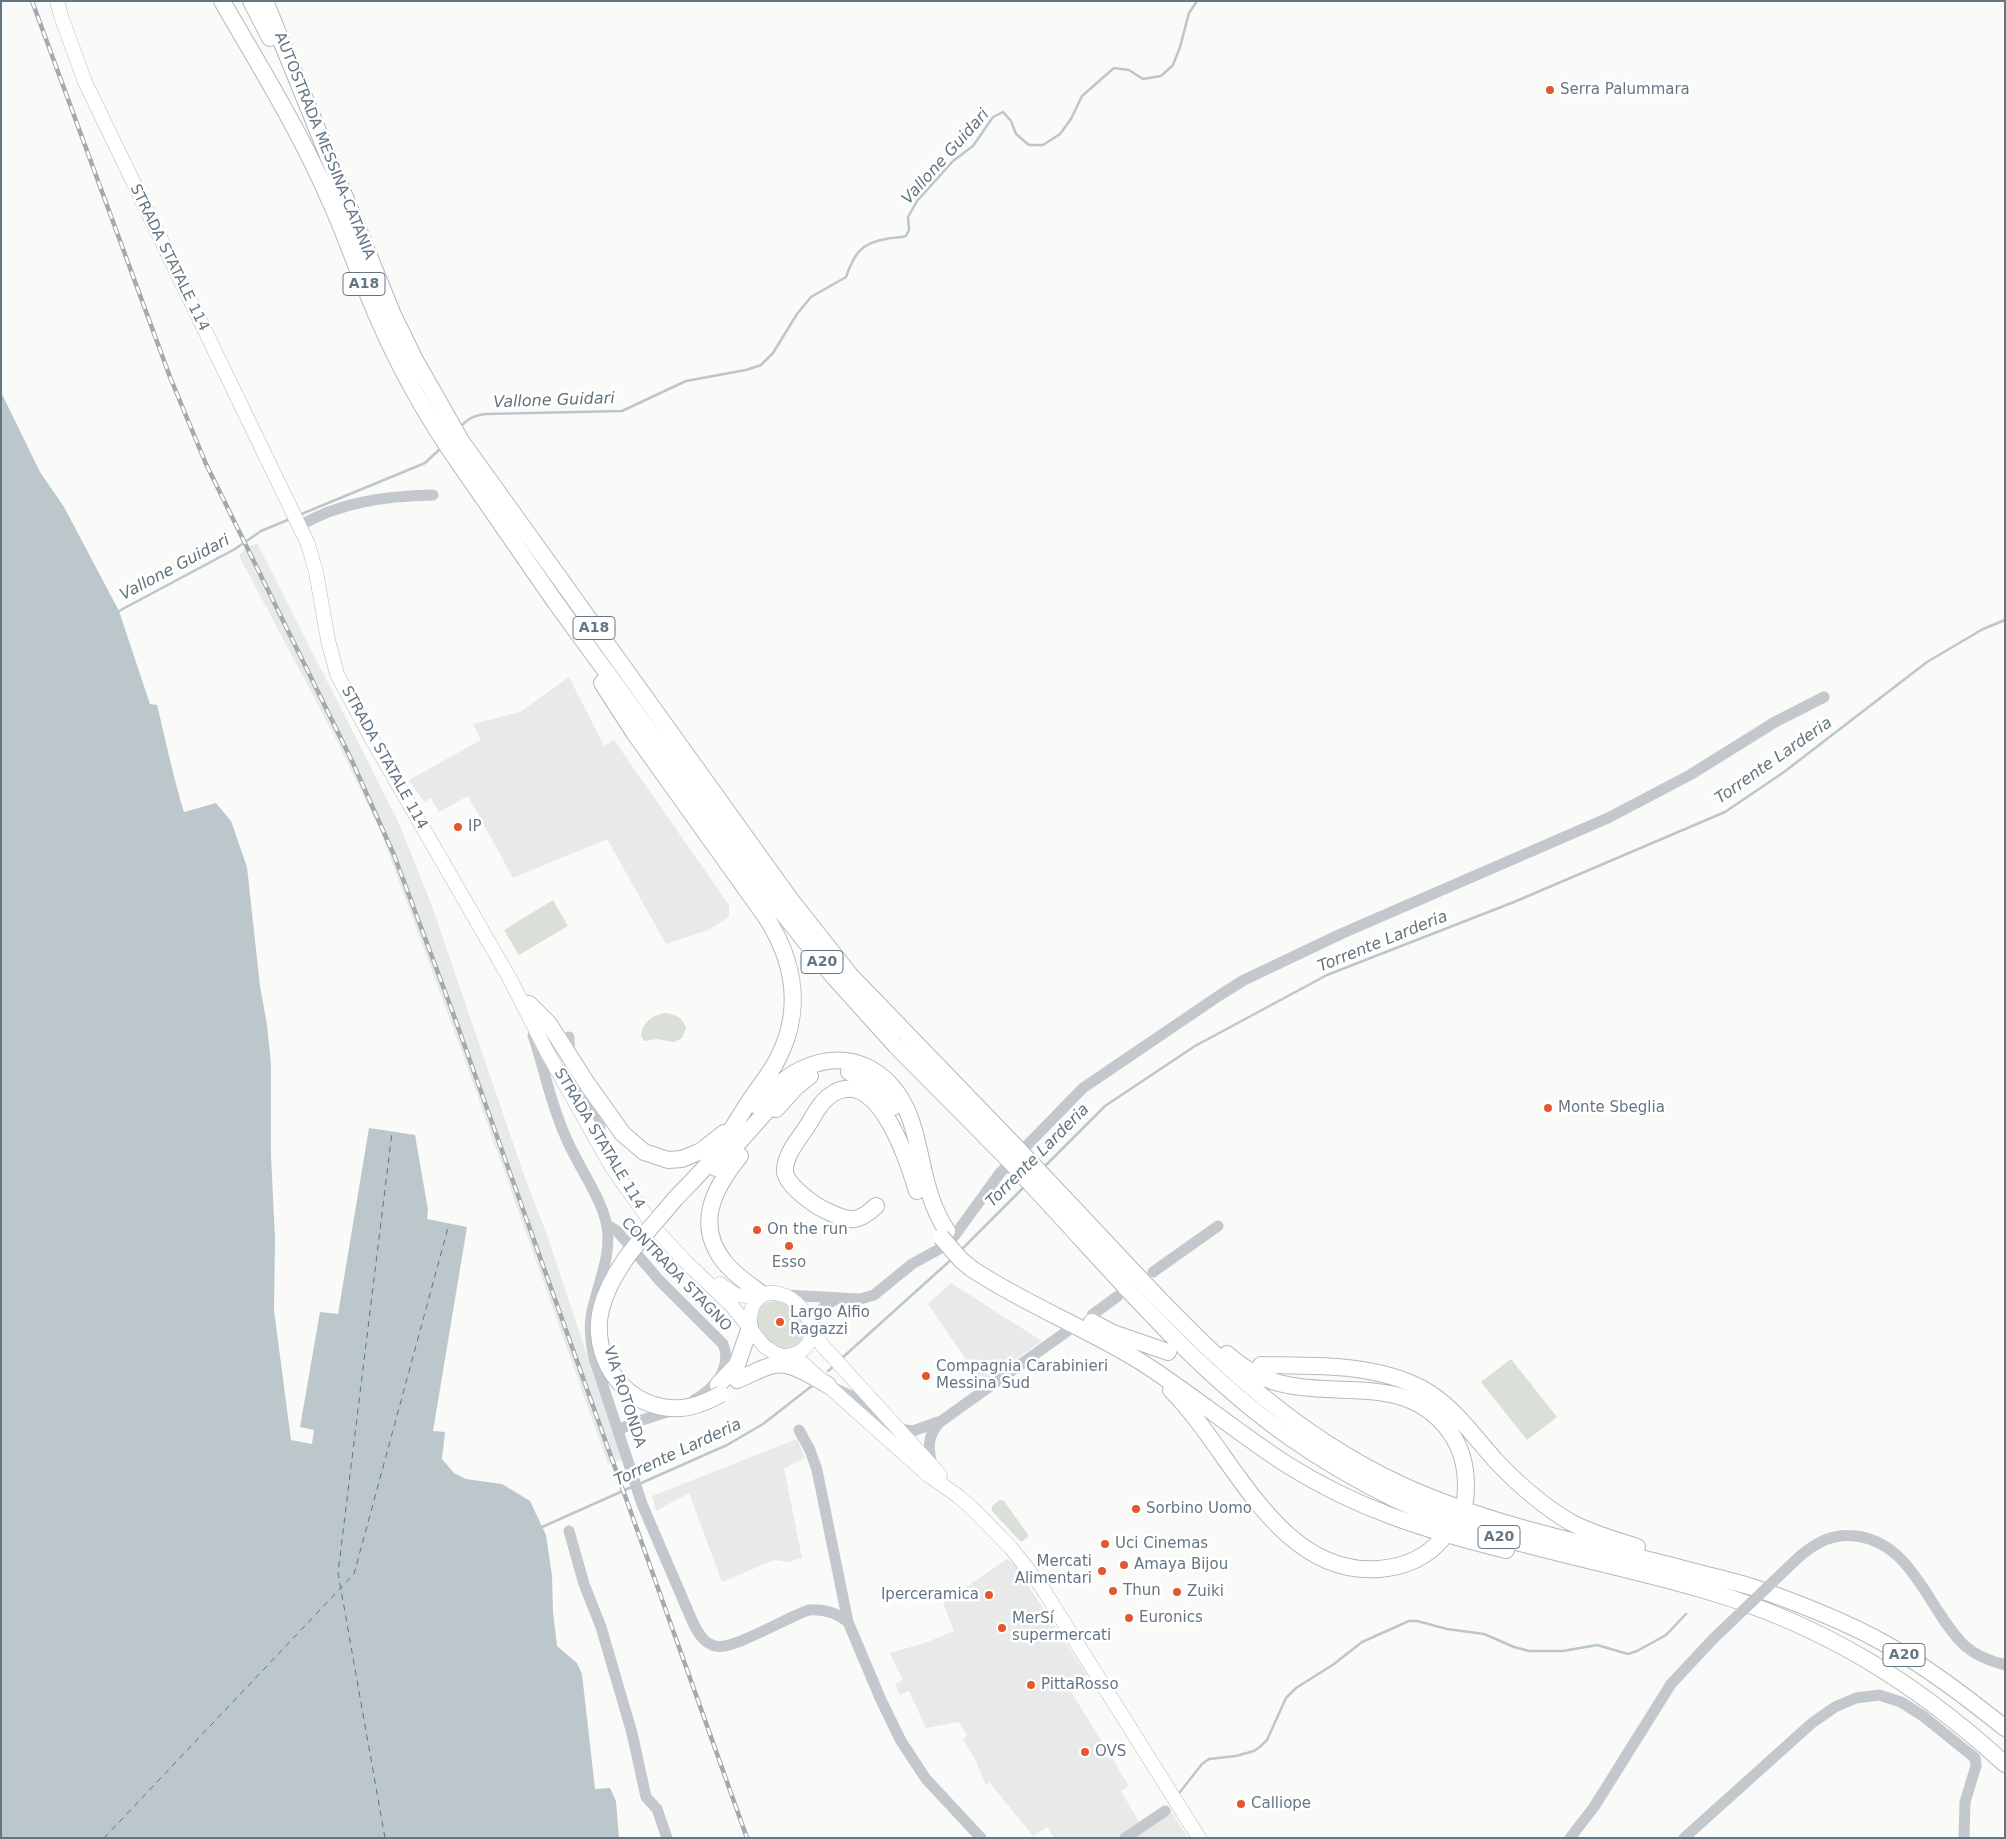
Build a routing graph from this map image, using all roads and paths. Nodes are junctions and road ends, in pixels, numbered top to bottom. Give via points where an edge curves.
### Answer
1 (57, 1) edge
2 (213, 1) edge
3 (222, 1) edge
4 (230, 1) edge
5 (251, 1) edge
6 (266, 3) edge
7 (262, 69) junction
8 (316, 124) junction
9 (444, 428) junction
10 (455, 446) junction
11 (432, 495) dead end
12 (296, 519) junction
13 (556, 603) junction
14 (1824, 697) dead end
15 (666, 741) junction
16 (526, 1006) junction
17 (569, 1037) joint
18 (570, 1056) junction
19 (810, 1076) junction
20 (565, 1077) junction
21 (546, 1084) junction
22 (559, 1123) junction
23 (735, 1123) junction
24 (607, 1124) junction
25 (913, 1176) junction
26 (679, 1203) junction
27 (1064, 1205) junction
28 (876, 1206) dead end
29 (607, 1225) junction
30 (1218, 1226) dead end
31 (944, 1234) junction
32 (975, 1266) junction
33 (1153, 1272) dead end
34 (760, 1295) junction
35 (783, 1295) junction
36 (1118, 1296) dead end
37 (837, 1299) junction
38 (1092, 1315) dead end
39 (750, 1327) junction
40 (1074, 1327) dead end
41 (812, 1328) junction
42 (1168, 1352) dead end
43 (781, 1355) junction
44 (1261, 1365) dead end
45 (1148, 1367) junction
46 (737, 1380) junction
47 (828, 1385) junction
48 (719, 1390) junction
49 (899, 1429) junction
50 (799, 1430) dead end
51 (930, 1430) junction
52 (620, 1435) junction
53 (910, 1451) junction
54 (932, 1466) junction
55 (958, 1496) junction
56 (1465, 1501) dead end
57 (569, 1531) dead end
58 (1442, 1539) dead end
59 (1657, 1578) junction
60 (1728, 1580) junction
61 (848, 1622) junction
62 (2005, 1665) edge
63 (2005, 1728) edge
64 (2005, 1764) edge
65 (1165, 1810) dead end
66 (979, 1837) edge
67 (667, 1838) edge
68 (1125, 1838) edge
69 (1199, 1838) edge
70 (1570, 1838) edge
71 (1684, 1838) edge
72 (1964, 1838) edge

1 - 12 main road, STRADA STATALE 114 via 89,91
2 - 7 highway
3 - 7 highway, AUTOSTRADA MESSINA-CATANIA / A18
4 - 7 highway
5 - 8 highway
6 - 8 highway, AUTOSTRADA MESSINA-CATANIA / A18
7 - 9 highway, AUTOSTRADA MESSINA-CATANIA / A18 via 331,201 390,344
8 - 9 highway, AUTOSTRADA MESSINA-CATANIA / A18 via 393,315
9 - 10 highway, A18
10 - 13 highway, A18
10 - 15 highway, A18
11 - 12 street via 357,503
12 - 16 main road, STRADA STATALE 114 via 313,560 337,674
13 - 15 highway, A18
13 - 23 highway via 634,734 766,917 787,956 793,994 787,1036 768,1076
14 - 37 street via 1775,722 1690,775 1608,818 1343,933 1244,980 1083,1088 1000,1173 961,1229 943,1247 912,1264 874,1296
15 - 27 highway, A20, bridge via 777,906 833,976 896,1046
16 - 18 highway via 546,1020
16 - 20 main road, STRADA STATALE 114
16 - 21 street, VIA ROTONDA
17 - 18 street
17 - 24 highway
18 - 20 street
18 - 24 highway
19 - 25 highway via 842,1070 866,1079 879,1089 901,1125
19 - 26 highway via 771,1105
19 - 34 highway via 780,1104 733,1164 715,1192 710,1207 709,1224 716,1249 732,1270
20 - 21 street
20 - 22 street via 556,1092
20 - 24 main road, STRADA STATALE 114
20 - 39 main road, STRADA STATALE 114 via 613,1169 647,1219 671,1248
21 - 22 street, VIA ROTONDA
22 - 29 street, VIA ROTONDA
23 - 24 highway via 701,1151 682,1159 668,1160 650,1156
23 - 26 highway
23 - 31 highway via 782,1081 801,1069 819,1062 838,1060 870,1068 890,1083 906,1110 928,1192
24 - 34 main road, STRADA STATALE 114 via 620,1162 672,1236 727,1290 741,1296
25 - 28 highway via 898,1138 873,1099 860,1091 844,1090 830,1096 796,1143 785,1173 790,1182 824,1210 854,1220
25 - 31 highway via 924,1210
26 - 48 highway, bridge via 625,1261 608,1292 599,1321 601,1354 619,1383 656,1406 693,1406
27 - 56 highway via 1102,1227 1210,1340 1244,1367 1287,1385 1386,1392 1428,1409 1449,1430 1461,1454 1466,1472
27 - 59 highway, A20 via 1145,1307 1210,1372 1269,1422 1343,1471 1396,1499 1466,1527
27 - 60 highway, A20 via 1214,1356 1316,1438 1350,1459 1401,1485 1472,1514
29 - 52 street, VIA ROTONDA via 608,1246 591,1315 590,1340
29 - 52 street, CONTRADA STAGNO via 617,1231 659,1280 723,1344 726,1356 720,1376 700,1397 633,1423
30 - 33 street
31 - 32 highway, bridge via 955,1254
32 - 42 highway via 1113,1333
32 - 45 highway via 997,1285
34 - 35 main road
34 - 39 main road via 750,1312
35 - 37 street
35 - 41 main road via 801,1308
36 - 38 street
37 - 41 street via 819,1312
39 - 43 main road via 764,1346
39 - 48 highway via 737,1365
40 - 51 street
41 - 43 main road via 811,1340 803,1350 792,1356
41 - 49 main road via 822,1345
43 - 46 highway via 754,1364
43 - 47 main road via 801,1362
44 - 60 highway via 1358,1369 1411,1383 1445,1405 1520,1484 1571,1522 1622,1542 1698,1563
45 - 58 highway via 1193,1414 1257,1503 1309,1550 1346,1567 1386,1569 1412,1562
45 - 59 highway via 1288,1465 1378,1512 1461,1539 1608,1574
46 - 47 highway via 779,1364 796,1368
46 - 48 highway
47 - 53 main road
49 - 51 street
49 - 53 main road
50 - 61 street via 816,1470
51 - 53 street
51 - 54 street via 928,1445
52 - 61 street, VIA ROTONDA via 642,1504 700,1637 719,1647 729,1645 809,1610 835,1614
53 - 54 main road
53 - 55 main road via 928,1474
54 - 55 main road
55 - 69 main road via 999,1534 1041,1586
57 - 67 street via 632,1733 646,1797 657,1810
59 - 64 highway, A20 via 1763,1610 1848,1648 1939,1707
60 - 63 highway, A20 via 1813,1610 1882,1642 1952,1687
61 - 66 street via 901,1741 933,1789
62 - 70 street, bridge via 1982,1657 1963,1644 1901,1559 1880,1543 1856,1536 1833,1536 1800,1556 1671,1684 1598,1802
65 - 68 street
71 - 72 street via 1819,1717 1845,1702 1879,1695 1916,1710 1975,1758 1976,1766 1965,1802

